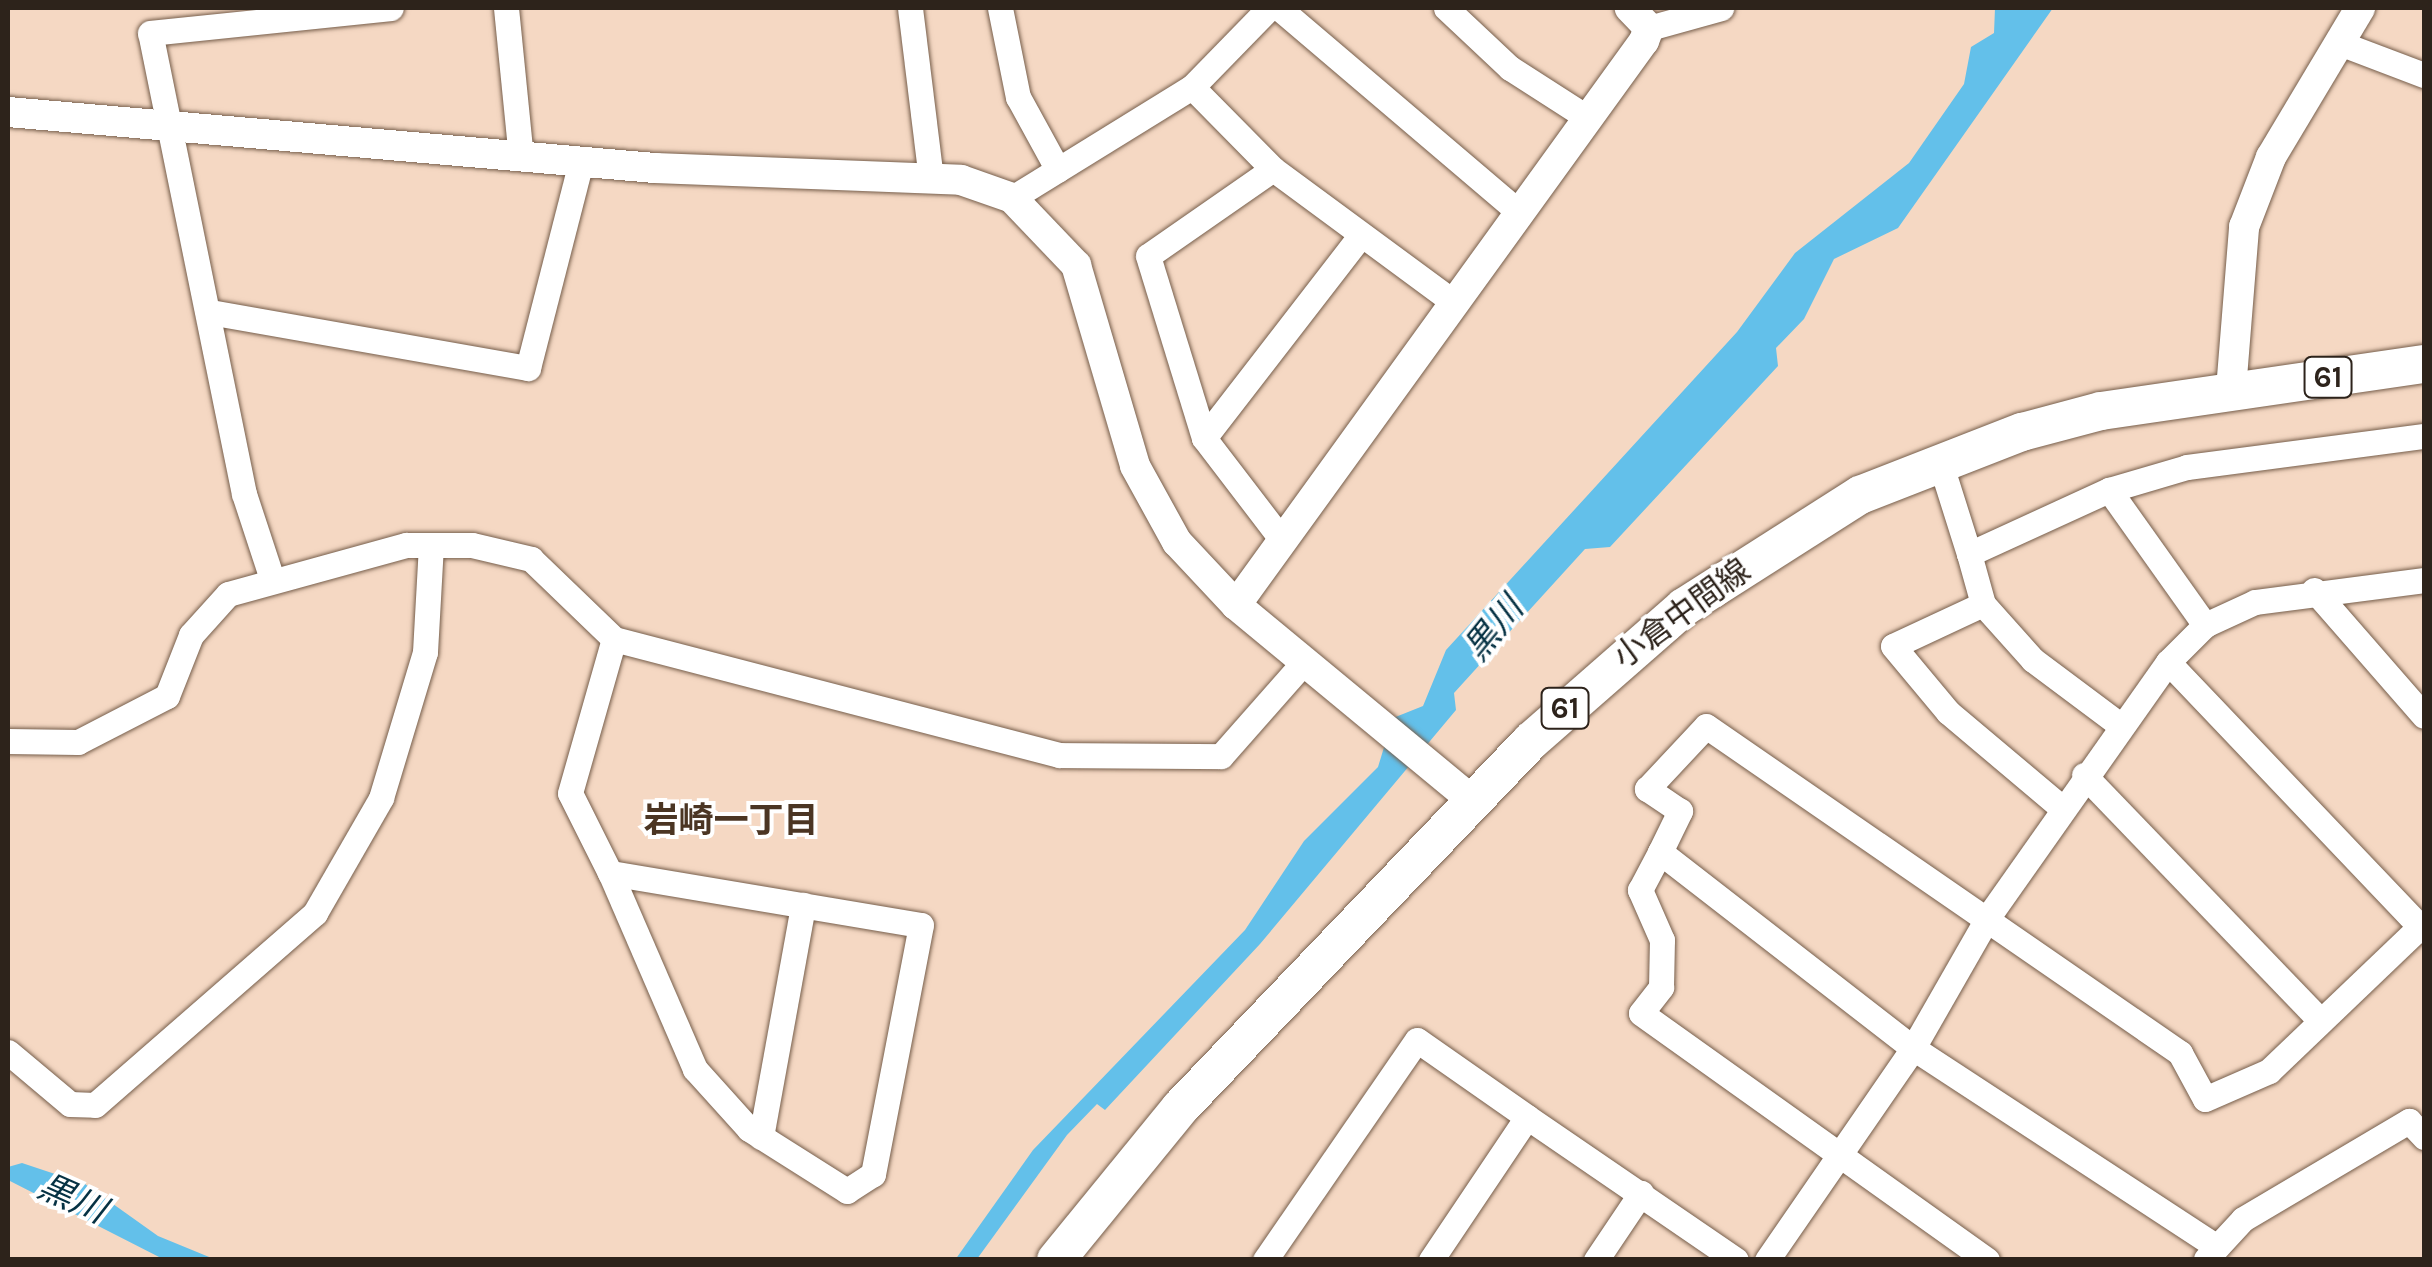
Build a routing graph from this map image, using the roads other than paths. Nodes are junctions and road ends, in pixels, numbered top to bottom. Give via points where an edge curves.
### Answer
1 (391, 8) edge
2 (506, 8) edge
3 (910, 8) edge
4 (1000, 8) edge
5 (1269, 8) edge
6 (1279, 8) edge
7 (1446, 8) edge
8 (1720, 8) edge
9 (2360, 8) edge
10 (1640, 18) edge
11 (2337, 42) junction
12 (2424, 75) edge
13 (1192, 88) junction
14 (8, 112) edge
15 (1588, 118) junction
16 (172, 130) junction
17 (521, 157) junction
18 (581, 162) junction
19 (1273, 169) junction
20 (1058, 170) junction
21 (931, 178) junction
22 (1012, 198) junction
23 (1520, 213) junction
24 (1360, 236) junction
25 (1455, 303) junction
26 (210, 312) junction
27 (2424, 364) edge
28 (2231, 390) junction
29 (2424, 436) edge
30 (1204, 438) junction
31 (1940, 462) junction
32 (2109, 490) junction
33 (1282, 540) junction
34 (430, 545) junction
35 (1969, 554) junction
36 (271, 576) junction
37 (2424, 580) edge
38 (2314, 590) junction
39 (1983, 604) junction
40 (1236, 605) junction
41 (2204, 625) junction
42 (614, 639) junction
43 (1304, 662) junction
44 (2168, 662) junction
45 (2424, 716) edge
46 (2120, 724) junction
47 (8, 741) edge
48 (2084, 775) junction
49 (1474, 802) junction
50 (2064, 809) junction
51 (1660, 852) junction
52 (610, 872) junction
53 (803, 905) junction
54 (1988, 918) junction
55 (2423, 927) edge
56 (2319, 1019) junction
57 (1914, 1048) junction
58 (8, 1052) edge
59 (1526, 1117) junction
60 (761, 1137) junction
61 (2424, 1137) edge
62 (1838, 1159) junction
63 (1641, 1193) junction
64 (2211, 1253) edge
65 (1056, 1260) edge
66 (1265, 1260) edge
67 (1431, 1260) edge
68 (1596, 1260) edge
69 (1736, 1260) edge
70 (1767, 1260) edge
71 (1987, 1260) edge

1 - 16 street via 150,33
2 - 17 street
3 - 21 street
4 - 20 street via 1018,97
5 - 13 street
6 - 23 street
7 - 15 street via 1510,68
8 - 10 street
9 - 11 street
10 - 15 street
11 - 12 street
11 - 28 street via 2270,157 2244,227
13 - 19 street
13 - 20 street
14 - 16 street
15 - 23 street
16 - 17 street
16 - 26 street
17 - 18 street
18 - 21 street
18 - 26 street via 528,368
19 - 24 street
19 - 30 street via 1148,256
20 - 22 street
21 - 22 street
22 - 40 street via 1076,266 1135,466 1178,542
23 - 25 street
24 - 25 street
24 - 30 street
25 - 33 street
26 - 36 street via 244,494
27 - 28 main road, 61
28 - 31 main road, 小倉中間線 / 61 via 2101,411
29 - 32 street via 2221,461
30 - 33 street
31 - 35 street
31 - 49 main road, 小倉中間線 / 61 via 1860,494 1684,606 1596,679
32 - 35 street
32 - 41 street
33 - 40 street
34 - 36 street
34 - 42 street via 531,559
34 - 58 street via 425,652 381,798 315,912 96,1104 70,1104
35 - 39 street
36 - 47 street via 228,594 191,635 167,696 78,742
37 - 38 street
38 - 41 street
38 - 45 street
39 - 46 street via 2033,660
39 - 50 street via 1893,646 1948,712
40 - 43 street
41 - 44 street
42 - 43 street via 1059,754 1221,756
42 - 52 street via 570,793
43 - 49 street
44 - 46 street
44 - 55 street
46 - 48 street
48 - 50 street
48 - 56 street
49 - 65 main road, 小倉中間線 / 61 via 1180,1108
50 - 54 street
51 - 54 street via 1680,812 1647,790 1706,726
51 - 57 street
51 - 62 street via 1640,890 1662,940 1662,987 1641,1012
52 - 53 street
52 - 60 street via 695,1069
53 - 60 street
53 - 60 street via 920,925 917,945 873,1174 847,1191
54 - 56 street via 2180,1053 2204,1099 2268,1071
54 - 57 street
55 - 56 street
57 - 62 street
57 - 64 street
59 - 63 street
59 - 66 street via 1417,1040
59 - 67 street
61 - 64 street via 2408,1121 2243,1219
62 - 70 street
62 - 71 street
63 - 68 street
63 - 69 street

